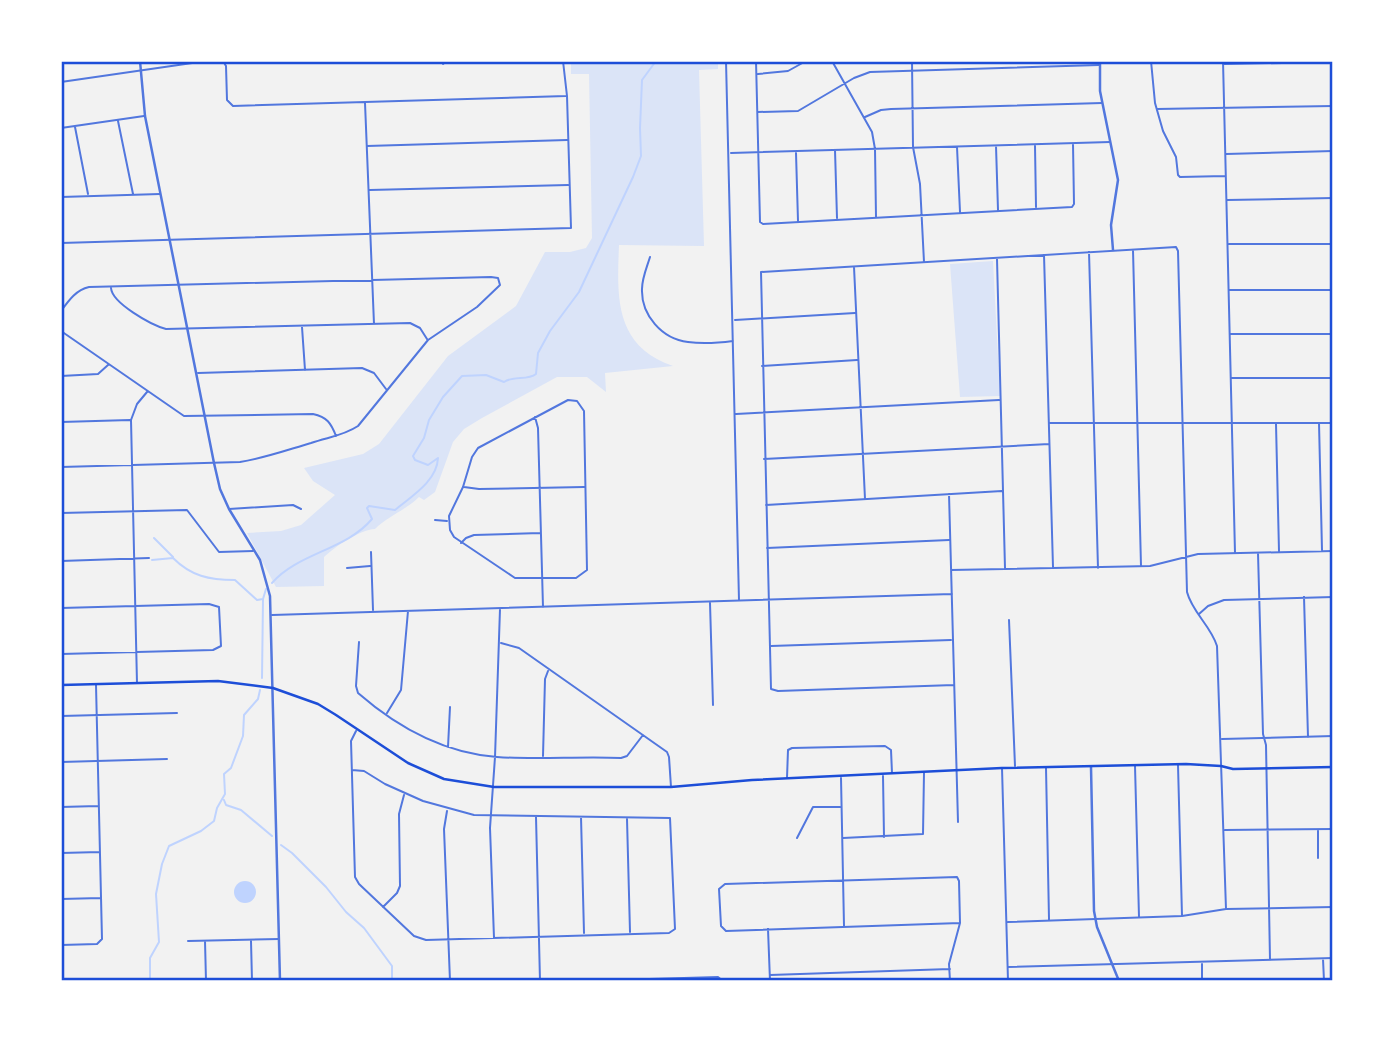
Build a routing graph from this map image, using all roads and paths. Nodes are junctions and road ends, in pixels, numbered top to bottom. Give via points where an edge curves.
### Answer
1 (140, 61) edge
2 (206, 61) edge
3 (223, 61) edge
4 (447, 61) edge
5 (563, 61) edge
6 (726, 61) edge
7 (756, 61) edge
8 (806, 61) edge
9 (832, 61) edge
10 (912, 61) edge
11 (1151, 62) edge
12 (1223, 62) edge
13 (1333, 62) edge
14 (1100, 63) edge
15 (1170, 63) edge
16 (443, 64) dead end
17 (140, 70) junction
18 (913, 70) junction
19 (756, 75) junction
20 (61, 82) edge
21 (845, 83) junction
22 (567, 96) junction
23 (365, 102) junction
24 (1102, 103) junction
25 (1333, 106) edge
26 (913, 108) junction
27 (1224, 108) junction
28 (1157, 109) junction
29 (757, 112) junction
30 (145, 116) junction
31 (865, 117) junction
32 (118, 120) junction
33 (75, 126) junction
34 (61, 128) edge
35 (568, 140) junction
36 (1111, 142) junction
37 (1073, 144) junction
38 (996, 145) junction
39 (1035, 145) junction
40 (367, 146) junction
41 (957, 146) junction
42 (913, 147) junction
43 (835, 149) junction
44 (875, 149) junction
45 (1333, 151) edge
46 (796, 152) junction
47 (729, 153) junction
48 (758, 153) junction
49 (1225, 153) junction
50 (1226, 176) junction
51 (569, 185) junction
52 (369, 190) junction
53 (161, 194) junction
54 (133, 195) junction
55 (88, 196) junction
56 (61, 197) edge
57 (1333, 198) edge
58 (1226, 200) junction
59 (1036, 209) junction
60 (998, 211) junction
61 (960, 213) junction
62 (921, 215) junction
63 (876, 218) junction
64 (837, 220) junction
65 (798, 222) junction
66 (370, 234) junction
67 (171, 239) junction
68 (61, 243) edge
69 (1227, 244) junction
70 (1333, 244) edge
71 (1133, 249) junction
72 (1113, 250) junction
73 (1089, 251) junction
74 (1044, 254) junction
75 (650, 257) dead end
76 (997, 258) junction
77 (924, 262) junction
78 (854, 266) junction
79 (372, 280) junction
80 (180, 285) junction
81 (111, 287) junction
82 (1228, 290) junction
83 (1333, 290) edge
84 (61, 311) edge
85 (856, 313) junction
86 (761, 318) junction
87 (733, 320) junction
88 (374, 324) junction
89 (302, 326) junction
90 (188, 329) junction
91 (61, 331) edge
92 (1229, 334) junction
93 (1333, 334) edge
94 (428, 340) junction
95 (734, 341) junction
96 (858, 360) junction
97 (109, 364) junction
98 (762, 366) junction
99 (305, 370) junction
100 (197, 373) junction
101 (61, 376) edge
102 (1230, 378) junction
103 (1333, 378) edge
104 (387, 390) junction
105 (147, 392) junction
106 (1000, 400) junction
107 (860, 407) junction
108 (763, 412) junction
109 (735, 414) junction
110 (206, 417) junction
111 (534, 417) junction
112 (131, 420) junction
113 (61, 422) edge
114 (1049, 423) junction
115 (1094, 423) junction
116 (1138, 423) junction
117 (1182, 423) junction
118 (1231, 423) junction
119 (1276, 423) junction
120 (1319, 423) junction
121 (1333, 423) edge
122 (336, 437) junction
123 (1050, 444) junction
124 (1002, 446) junction
125 (863, 454) junction
126 (764, 459) junction
127 (214, 463) junction
128 (132, 465) junction
129 (61, 467) edge
130 (463, 487) junction
131 (586, 487) junction
132 (540, 488) junction
133 (1003, 491) junction
134 (949, 494) junction
135 (865, 499) junction
136 (765, 505) junction
137 (229, 509) junction
138 (301, 509) dead end
139 (132, 511) junction
140 (61, 513) edge
141 (435, 520) dead end
142 (448, 521) junction
143 (541, 533) junction
144 (950, 540) junction
145 (461, 543) junction
146 (766, 548) junction
147 (255, 551) junction
148 (1322, 551) junction
149 (1333, 551) edge
150 (371, 552) dead end
151 (1279, 552) junction
152 (1235, 553) junction
153 (1258, 553) junction
154 (1186, 556) junction
155 (149, 558) dead end
156 (134, 559) junction
157 (61, 561) edge
158 (372, 566) junction
159 (1141, 566) junction
160 (347, 568) dead end
161 (1053, 568) junction
162 (1098, 568) junction
163 (1006, 569) junction
164 (951, 570) junction
165 (542, 579) junction
166 (951, 594) junction
167 (1304, 597) junction
168 (1333, 597) edge
169 (1259, 598) junction
170 (768, 600) junction
171 (739, 601) junction
172 (710, 602) junction
173 (136, 606) junction
174 (61, 608) edge
175 (500, 608) junction
176 (543, 608) junction
177 (408, 611) junction
178 (373, 612) junction
179 (1199, 614) junction
180 (271, 615) junction
181 (1009, 620) dead end
182 (953, 640) junction
183 (359, 642) dead end
184 (500, 643) junction
185 (770, 646) junction
186 (136, 652) junction
187 (61, 654) edge
188 (549, 670) junction
189 (137, 683) junction
190 (96, 684) junction
191 (61, 685) edge
192 (954, 685) junction
193 (274, 688) junction
194 (713, 705) dead end
195 (450, 707) dead end
196 (177, 713) dead end
197 (386, 714) junction
198 (97, 715) junction
199 (61, 716) edge
200 (356, 730) junction
201 (643, 735) junction
202 (1333, 736) edge
203 (1308, 737) junction
204 (1264, 738) junction
205 (1220, 739) junction
206 (448, 747) junction
207 (495, 757) junction
208 (543, 757) junction
209 (167, 759) dead end
210 (98, 761) junction
211 (61, 762) edge
212 (1178, 764) junction
213 (1135, 765) junction
214 (1221, 766) junction
215 (1091, 767) junction
216 (1333, 767) edge
217 (1002, 768) junction
218 (1046, 768) junction
219 (1015, 769) junction
220 (1266, 769) junction
221 (352, 770) junction
222 (957, 771) junction
223 (924, 772) junction
224 (892, 774) junction
225 (883, 775) junction
226 (841, 776) junction
227 (787, 779) junction
228 (494, 787) junction
229 (671, 787) junction
230 (404, 794) junction
231 (100, 806) junction
232 (61, 807) edge
233 (842, 807) junction
234 (447, 809) junction
235 (490, 816) junction
236 (581, 816) junction
237 (536, 817) junction
238 (627, 818) junction
239 (958, 822) dead end
240 (1267, 829) junction
241 (1318, 829) junction
242 (1333, 829) edge
243 (1224, 830) junction
244 (884, 837) junction
245 (797, 838) dead end
246 (842, 838) junction
247 (101, 852) junction
248 (61, 853) edge
249 (1318, 858) dead end
250 (843, 881) junction
251 (102, 898) junction
252 (61, 899) edge
253 (383, 907) junction
254 (1333, 907) edge
255 (1226, 909) junction
256 (1269, 909) junction
257 (1182, 916) junction
258 (1139, 917) junction
259 (1095, 919) junction
260 (1049, 920) junction
261 (1007, 922) junction
262 (960, 923) junction
263 (844, 927) junction
264 (768, 929) junction
265 (584, 934) junction
266 (629, 934) junction
267 (539, 936) junction
268 (494, 938) junction
269 (280, 939) junction
270 (448, 939) junction
271 (205, 940) junction
272 (251, 940) junction
273 (188, 941) dead end
274 (61, 944) edge
275 (1324, 958) junction
276 (1333, 958) edge
277 (1270, 960) junction
278 (1202, 962) junction
279 (1113, 965) junction
280 (1007, 967) junction
281 (950, 969) junction
282 (770, 975) junction
283 (678, 979) edge
284 (632, 980) edge
285 (723, 980) edge
286 (206, 981) edge
287 (252, 981) edge
288 (280, 981) edge
289 (450, 981) edge
290 (540, 981) edge
291 (581, 981) edge
292 (587, 981) edge
293 (770, 981) edge
294 (950, 981) edge
295 (1008, 981) edge
296 (1119, 981) edge
297 (1202, 981) edge
298 (1324, 981) edge

1 - 17 street
2 - 17 street
3 - 23 street via 227,100 233,106
4 - 16 street
5 - 22 street
6 - 47 street
7 - 19 street
8 - 19 street via 788,71
9 - 21 street
10 - 18 street
11 - 15 street
11 - 28 street
12 - 13 street
12 - 27 street
14 - 18 street
14 - 24 street
17 - 20 street
17 - 30 street
18 - 21 street via 867,72
18 - 26 street
19 - 29 street
21 - 29 street via 798,111
21 - 31 street
22 - 23 street
22 - 35 street
23 - 40 street
24 - 26 street
24 - 36 street
25 - 27 street
26 - 31 street via 881,110
26 - 42 street
27 - 28 street
27 - 49 street
28 - 50 street via 1180,177
29 - 48 street
30 - 32 street
30 - 53 street
31 - 44 street
32 - 33 street
32 - 54 street
33 - 34 street
33 - 55 street
35 - 40 street
35 - 51 street
36 - 37 street
36 - 72 street via 1118,180 1111,225
37 - 39 street
37 - 59 street via 1073,206
38 - 39 street
38 - 41 street
38 - 60 street
39 - 59 street
40 - 52 street
41 - 42 street
41 - 61 street
42 - 44 street
42 - 62 street
43 - 44 street
43 - 46 street
43 - 64 street
44 - 63 street
45 - 49 street
46 - 48 street
46 - 65 street
47 - 48 street
47 - 87 street
48 - 65 street via 760,222
49 - 50 street
50 - 58 street
51 - 52 street
51 - 66 street via 571,228
52 - 66 street
53 - 54 street
53 - 67 street
54 - 55 street
55 - 56 street
57 - 58 street
58 - 69 street
59 - 60 street
60 - 61 street
61 - 62 street
62 - 63 street
62 - 77 street
63 - 64 street
64 - 65 street
66 - 67 street
66 - 79 street
67 - 68 street
67 - 80 street
69 - 70 street
69 - 82 street
71 - 72 street
71 - 116 street
71 - 117 street via 1177,248
72 - 73 street
73 - 74 street
73 - 115 street
74 - 76 street
74 - 114 street
75 - 95 street via 642,295 656,326 685,342
76 - 77 street
76 - 106 street
77 - 78 street
78 - 85 street
78 - 86 street via 763,271
79 - 80 street
79 - 88 street
79 - 94 street via 491,277 499,281 498,288 477,307
80 - 81 street
80 - 90 street
81 - 84 street via 80,290
81 - 90 street via 114,298 151,324
82 - 83 street
82 - 92 street
85 - 86 street
85 - 96 street
86 - 87 street
86 - 98 street
87 - 95 street
88 - 89 street
88 - 94 street via 410,323
89 - 90 street
89 - 99 street
90 - 100 street
91 - 97 street
92 - 93 street
92 - 102 street
94 - 104 street
95 - 109 street
96 - 98 street
96 - 107 street
97 - 101 street via 98,374
97 - 105 street
98 - 108 street
99 - 100 street
99 - 104 street via 365,369
100 - 110 street
102 - 103 street
102 - 118 street
104 - 122 street via 358,426
105 - 110 street via 178,413
105 - 112 street
106 - 107 street
106 - 124 street
107 - 108 street
107 - 125 street
108 - 109 street
108 - 126 street
109 - 171 street
110 - 122 street via 313,414 332,424
110 - 127 street
111 - 130 street via 478,448
111 - 131 street via 568,400 580,403
111 - 132 street
112 - 113 street
112 - 128 street
114 - 115 street
114 - 123 street
115 - 116 street
115 - 162 street
116 - 117 street
116 - 159 street
117 - 118 street
117 - 154 street
118 - 119 street
118 - 152 street
119 - 120 street
119 - 151 street
120 - 121 street
120 - 148 street
122 - 127 street via 266,458
123 - 124 street
123 - 161 street
124 - 125 street
124 - 133 street
125 - 126 street
125 - 135 street
126 - 136 street
127 - 128 street
127 - 137 street
128 - 129 street
128 - 139 street
130 - 132 street
130 - 142 street
131 - 132 street
131 - 165 street via 587,570 576,578
132 - 143 street
133 - 134 street
133 - 163 street
134 - 135 street
134 - 144 street
135 - 136 street
136 - 146 street
137 - 138 street
137 - 147 street
139 - 140 street
139 - 147 street via 187,510 219,552
139 - 156 street
141 - 142 street
142 - 145 street
143 - 145 street via 474,535
143 - 165 street
144 - 146 street
144 - 164 street
145 - 165 street via 508,575
146 - 170 street
147 - 180 street via 266,578
148 - 149 street
148 - 151 street
150 - 158 street
151 - 153 street
152 - 153 street
152 - 154 street
153 - 169 street
154 - 159 street
154 - 179 street via 1188,598
155 - 156 street
156 - 157 street
156 - 173 street
158 - 160 street
158 - 178 street
159 - 162 street
161 - 162 street
161 - 163 street
163 - 164 street
164 - 166 street
165 - 176 street
166 - 170 street
166 - 182 street
167 - 168 street
167 - 169 street
167 - 203 street
169 - 179 street via 1224,600
169 - 204 street
170 - 171 street
170 - 185 street
171 - 172 street
172 - 176 street
172 - 194 street
173 - 174 street
173 - 186 street
173 - 186 street via 219,607 221,646 218,650
175 - 176 street
175 - 177 street
175 - 184 street
177 - 178 street
177 - 197 street via 401,690
178 - 180 street
179 - 205 street via 1217,646
180 - 193 street
181 - 219 street
182 - 185 street
182 - 192 street
183 - 197 street via 356,690
184 - 188 street via 519,648
184 - 207 street
185 - 192 street via 771,690
186 - 187 street
186 - 189 street
188 - 201 street
188 - 208 street
189 - 190 main road
189 - 193 main road via 232,682
190 - 191 main road
190 - 198 street
192 - 222 street
193 - 200 main road via 318,704
193 - 269 street
195 - 206 street
196 - 198 street
197 - 206 street
198 - 199 street
198 - 210 street
200 - 221 street via 351,741
200 - 228 main road via 443,779
201 - 208 street via 624,757
201 - 229 street via 668,754
202 - 203 street
203 - 204 street
204 - 205 street
204 - 220 street
205 - 214 street
206 - 207 street
207 - 208 street
207 - 228 street
209 - 210 street
210 - 211 street
210 - 231 street
212 - 213 main road
212 - 214 main road
212 - 257 street
213 - 215 main road
213 - 258 street
214 - 220 main road
214 - 243 street
215 - 218 main road
215 - 259 street
216 - 220 main road
217 - 219 main road
217 - 222 main road
217 - 261 street
218 - 219 main road
218 - 260 street
220 - 240 street
221 - 230 street via 363,771
221 - 253 street via 355,877
222 - 223 main road
222 - 239 street
223 - 224 main road
223 - 244 street via 923,834
224 - 225 main road
224 - 227 street via 891,750 885,746 792,748 788,750
225 - 226 main road
225 - 244 street
226 - 227 main road
226 - 233 street
227 - 229 main road
228 - 229 main road
228 - 235 street
230 - 234 street
230 - 253 street via 399,814 400,886
231 - 232 street
231 - 247 street
233 - 245 street via 814,807
233 - 246 street
234 - 235 street
234 - 270 street
235 - 237 street
235 - 268 street
236 - 237 street
236 - 238 street
236 - 265 street
237 - 267 street
238 - 266 street
238 - 266 street via 670,818 675,926 673,931
240 - 241 street
240 - 243 street
240 - 256 street
241 - 242 street
241 - 249 street
243 - 255 street
244 - 246 street
246 - 250 street
247 - 248 street
247 - 251 street
250 - 262 street via 958,879
250 - 263 street
250 - 264 street via 721,886 722,930
251 - 252 street
251 - 274 street via 101,942
253 - 270 street via 417,938
254 - 256 street
255 - 256 street
255 - 257 street
256 - 277 street
257 - 258 street
258 - 259 street
259 - 260 street
259 - 279 street
260 - 261 street
261 - 280 street
262 - 263 street
262 - 281 street
263 - 264 street
264 - 282 street
265 - 266 street
265 - 267 street
267 - 268 street
267 - 290 street
268 - 270 street
269 - 272 street
269 - 288 street
270 - 289 street
271 - 272 street
271 - 273 street
271 - 286 street
272 - 287 street
275 - 276 street
275 - 277 street
275 - 298 street
277 - 278 street
278 - 279 street
278 - 297 street
279 - 280 street
279 - 296 street
280 - 295 street
281 - 282 street
281 - 294 street
282 - 293 street
283 - 284 street
283 - 285 street
284 - 292 street
291 - 292 street

